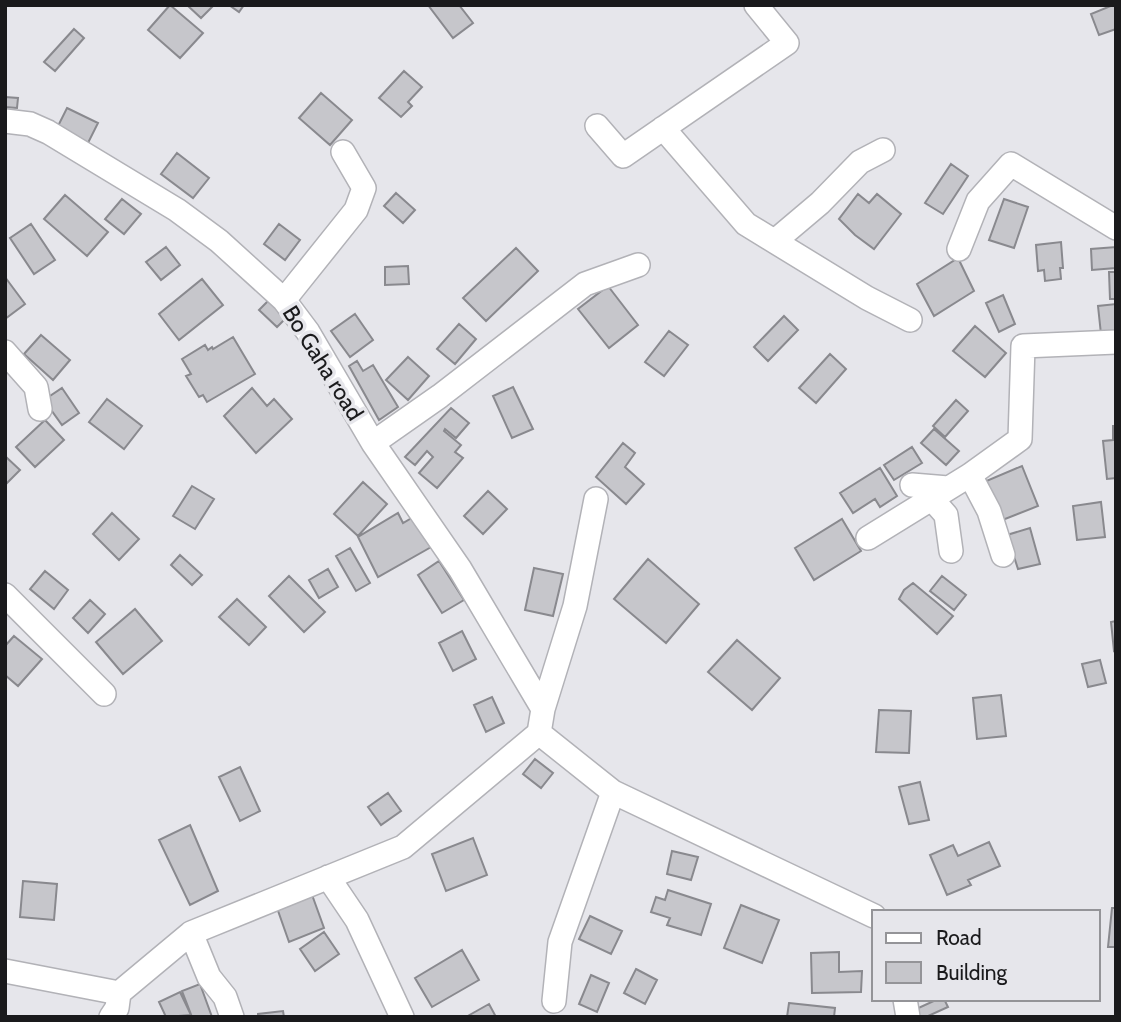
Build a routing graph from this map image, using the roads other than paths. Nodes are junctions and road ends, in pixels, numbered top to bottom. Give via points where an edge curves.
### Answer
1 (756, 5) edge
2 (5, 121) edge
3 (597, 126) dead end
4 (663, 128) junction
5 (883, 149) dead end
6 (343, 152) dead end
7 (1116, 228) edge
8 (775, 241) junction
9 (959, 249) dead end
10 (638, 265) dead end
11 (284, 300) junction
12 (909, 320) dead end
13 (1116, 342) edge
14 (5, 352) edge
15 (40, 409) dead end
16 (373, 443) junction
17 (970, 475) junction
18 (912, 485) dead end
19 (940, 494) junction
20 (596, 499) dead end
21 (868, 538) dead end
22 (951, 551) dead end
23 (1003, 555) dead end
24 (5, 595) edge
25 (104, 694) dead end
26 (543, 709) junction
27 (539, 733) junction
28 (613, 792) junction
29 (328, 877) junction
30 (872, 915) edge
31 (191, 933) junction
32 (5, 971) edge
33 (119, 993) junction
34 (554, 1000) dead end
35 (111, 1017) edge
36 (232, 1017) edge
37 (401, 1017) edge

1 - 4 street via 787,43
2 - 11 street, Bo Gaha road via 48,132 177,210
3 - 4 street via 623,156
4 - 8 street via 746,224
5 - 8 street via 860,162
6 - 11 street via 364,188 356,210
7 - 9 street via 1012,164 978,201
8 - 12 street
10 - 16 street via 586,284
11 - 16 street, Bo Gaha road
13 - 17 street via 1023,346 1020,439
14 - 15 street via 36,387
16 - 26 street, Bo Gaha road via 460,569
17 - 19 street
17 - 23 street via 989,510
18 - 19 street
19 - 21 street
19 - 22 street
20 - 26 street via 575,606
24 - 25 street
26 - 27 street
27 - 28 street
27 - 29 street via 402,847
28 - 30 street
28 - 34 street via 560,942
29 - 31 street
29 - 37 street via 357,920
31 - 33 street
31 - 36 street
32 - 33 street
33 - 35 street

